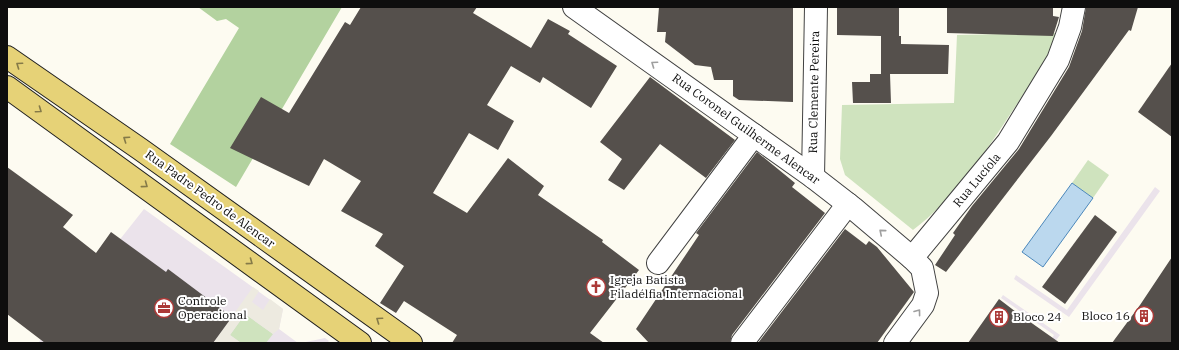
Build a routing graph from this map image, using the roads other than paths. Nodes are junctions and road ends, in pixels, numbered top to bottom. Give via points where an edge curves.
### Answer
1 (574, 7) edge
2 (816, 7) edge
3 (1074, 7) edge
4 (7, 57) edge
5 (7, 87) edge
6 (754, 135) junction
7 (813, 177) junction
8 (848, 204) junction
9 (912, 258) junction
10 (658, 262) dead end
11 (315, 274) junction
12 (298, 297) junction
13 (360, 343) edge
14 (411, 343) edge
15 (742, 343) edge
16 (895, 343) edge

6 -> 1 street, Rua Coronel Guilherme Alencar
2 - 7 street, Rua Clemente Pereira
3 - 9 street, Rua Lucíola via 1058,60 1008,142
11 -> 4 main road, Rua Padre Pedro de Alencar
5 -> 12 main road
6 - 7 street, Rua Coronel Guilherme Alencar
6 - 10 street
7 - 8 street, Rua Coronel Guilherme Alencar
9 -> 8 street, Rua Coronel Guilherme Alencar
8 - 15 street
16 -> 9 street via 923,305 927,294 922,268
11 - 12 main road
14 -> 11 main road, Rua Padre Pedro de Alencar
12 - 13 main road

